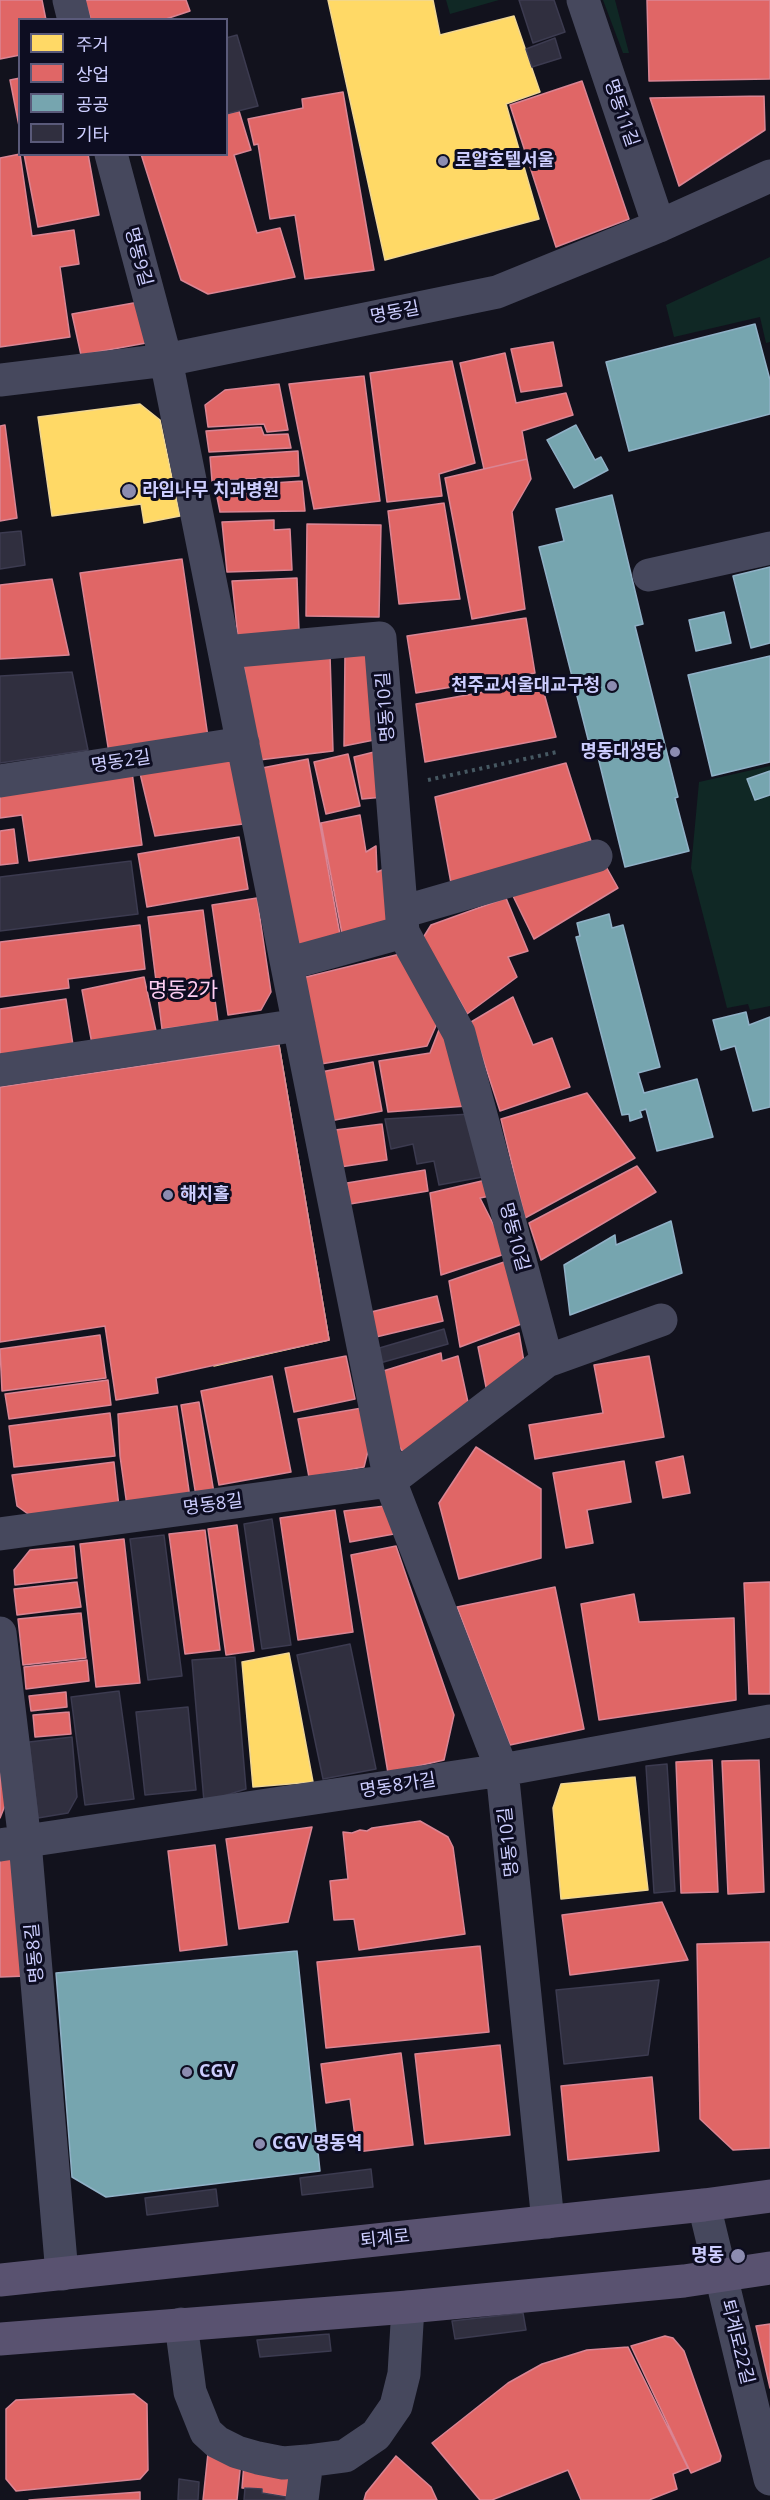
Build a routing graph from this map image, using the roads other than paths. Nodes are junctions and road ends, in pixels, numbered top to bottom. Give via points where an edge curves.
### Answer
1 (69, 0) edge
2 (583, 0) edge
3 (74, 18) edge
4 (112, 156) edge
5 (770, 176) edge
6 (659, 226) junction
7 (166, 360) junction
8 (0, 380) edge
9 (770, 548) edge
10 (649, 575) dead end
11 (225, 652) junction
12 (243, 743) junction
13 (0, 781) edge
14 (596, 856) dead end
15 (403, 922) junction
16 (287, 964) junction
17 (299, 1025) junction
18 (0, 1070) edge
19 (661, 1320) dead end
20 (547, 1361) junction
21 (390, 1481) junction
22 (0, 1534) edge
23 (0, 1633) edge
24 (770, 1721) edge
25 (502, 1770) junction
26 (13, 1844) edge
27 (770, 2196) edge
28 (704, 2205) junction
29 (548, 2222) junction
30 (770, 2268) edge
31 (62, 2274) junction
32 (720, 2276) junction
33 (0, 2280) edge
34 (408, 2307) junction
35 (181, 2324) junction
36 (0, 2339) edge
37 (307, 2461) junction
38 (770, 2479) edge
39 (302, 2500) edge

1 - 3 street
2 - 6 street, 명동11길
4 - 7 street, 명동9길
5 - 6 street, 명동길
6 - 7 street, 명동길 via 497,292
7 - 8 street, 명동길
7 - 11 street, 명동10길
9 - 10 street
11 - 12 street, 명동10길
11 - 15 street, 명동10길 via 380,638
12 - 13 street, 명동2길
12 - 16 street, 명동10길
14 - 15 street
15 - 16 street
15 - 20 street, 명동10길 via 459,1033
16 - 17 street, 명동10길
17 - 18 street
17 - 21 street, 명동10길
19 - 20 street
20 - 21 street
21 - 22 street, 명동8길
21 - 25 street, 명동10길
23 - 26 street, 명동8길
24 - 25 street, 명동8가길
25 - 26 street, 명동8가길
25 - 29 street, 명동10길
26 - 31 street, 명동8길
27 - 28 main road, 퇴계로
28 - 29 main road, 퇴계로
28 - 32 street, 퇴계로22길
29 - 31 main road, 퇴계로
30 - 32 main road
31 - 33 main road, 퇴계로
32 - 34 main road
32 - 38 street, 퇴계로22길
34 - 35 main road
34 - 37 street via 404,2374 396,2406 376,2435 345,2456
35 - 36 main road
35 - 37 street via 190,2392 206,2432 237,2452 283,2463
37 - 39 street

